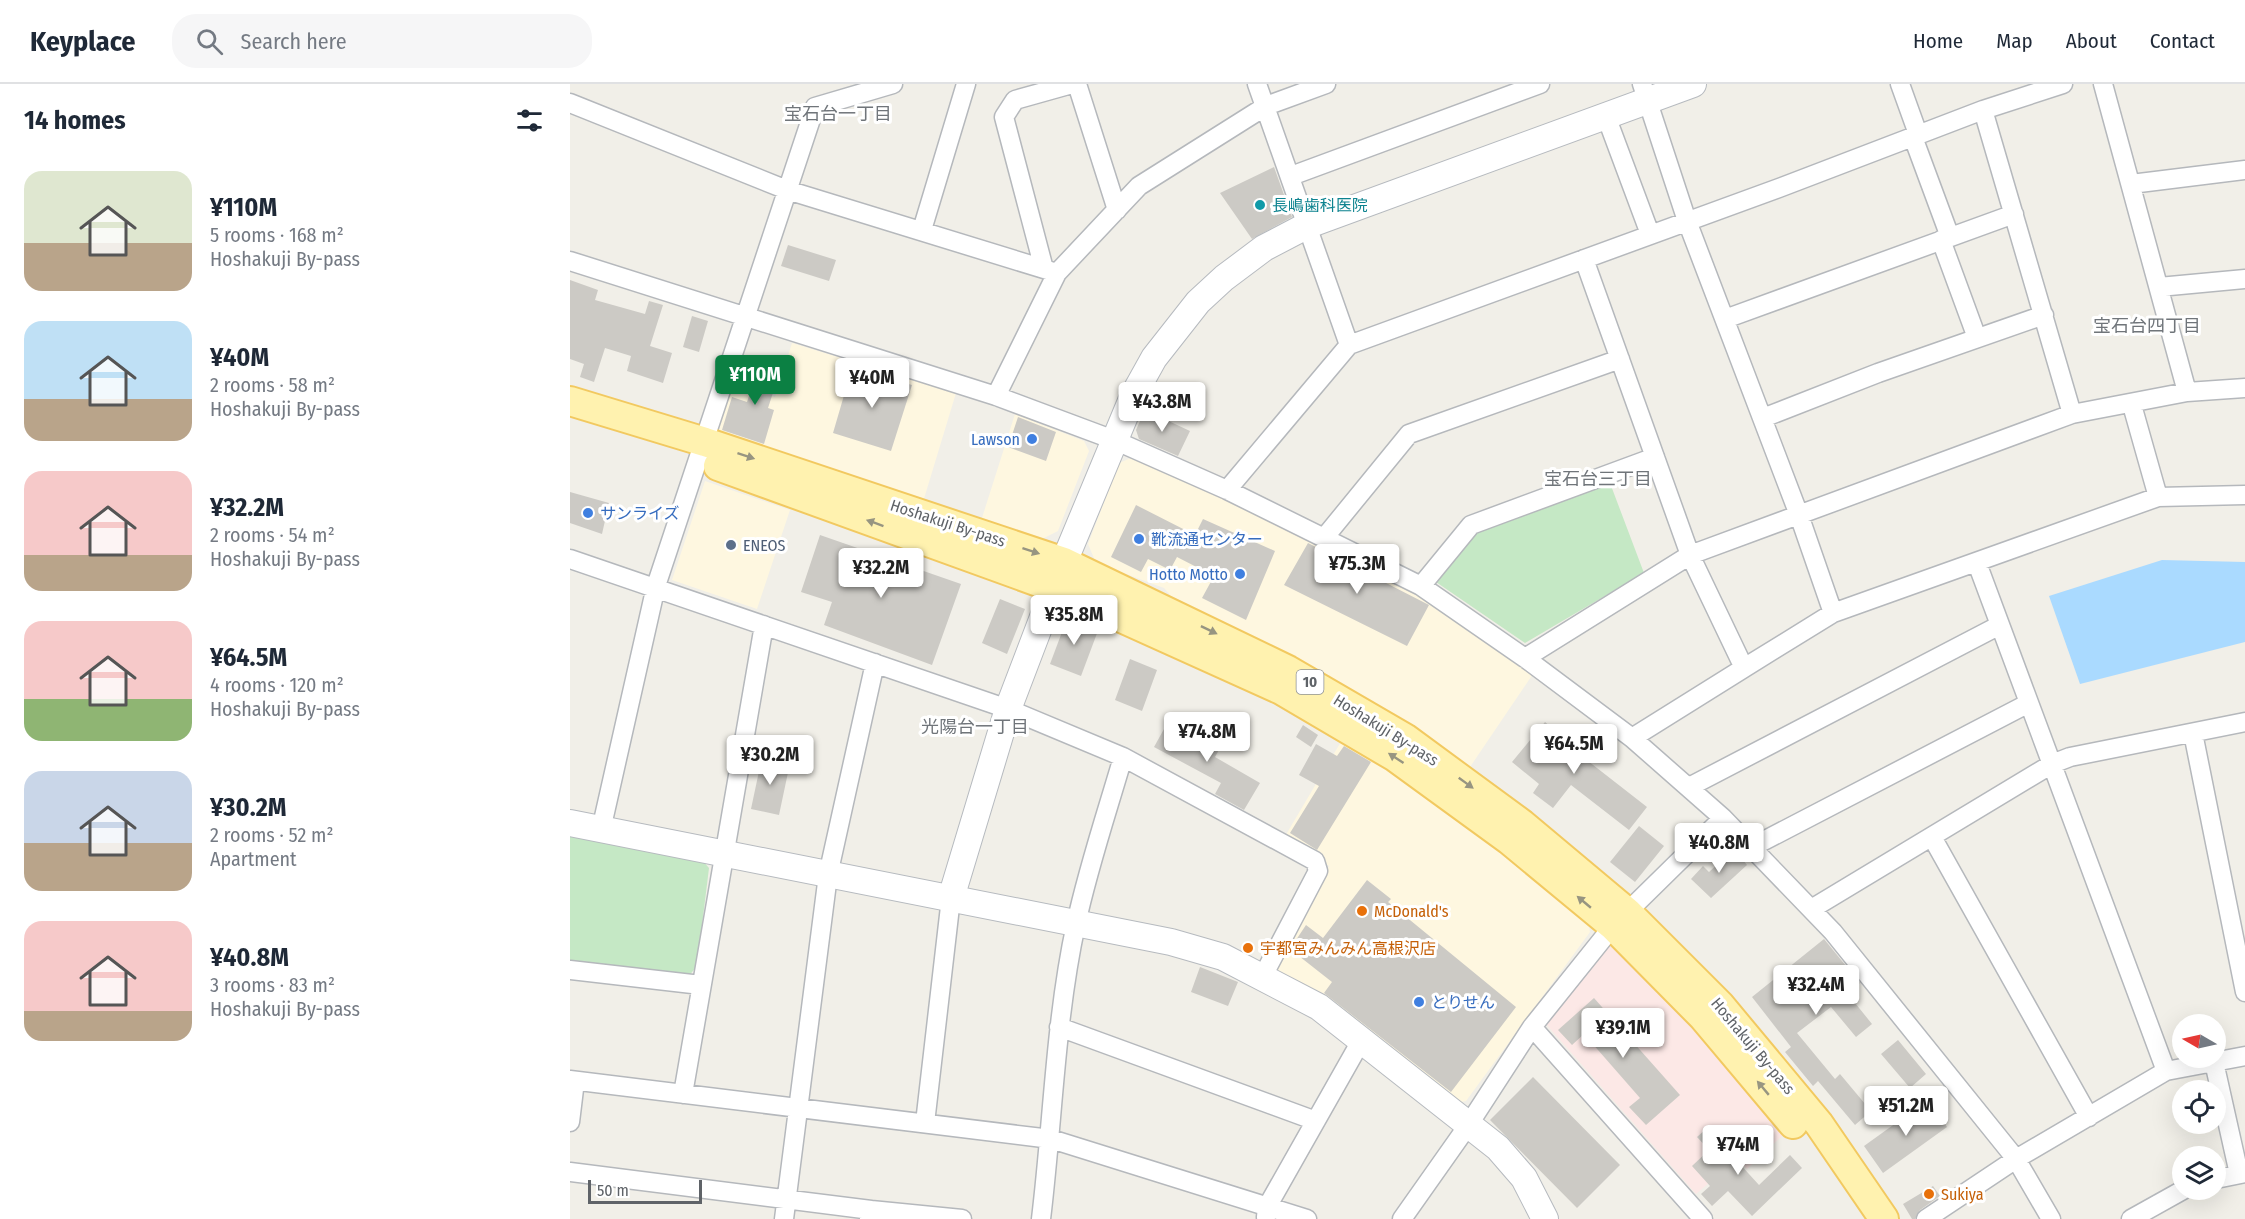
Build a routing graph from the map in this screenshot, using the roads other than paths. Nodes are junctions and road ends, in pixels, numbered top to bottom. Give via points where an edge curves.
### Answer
1 (893, 84) edge
2 (966, 84) edge
3 (1072, 84) edge
4 (1077, 84) edge
5 (1257, 84) edge
6 (1326, 84) edge
7 (1540, 84) edge
8 (1693, 84) edge
9 (1900, 84) edge
10 (2063, 84) edge
11 (2103, 84) edge
12 (2043, 87) edge
13 (1646, 92) edge
14 (570, 102) edge
15 (1266, 106) junction
16 (1983, 110) junction
17 (1606, 116) junction
18 (1916, 136) junction
19 (2245, 170) edge
20 (1291, 176) junction
21 (2130, 184) junction
22 (787, 190) junction
23 (1117, 210) junction
24 (2014, 214) junction
25 (1687, 221) junction
26 (1308, 225) junction
27 (922, 230) junction
28 (1650, 234) junction
29 (1945, 239) junction
30 (1584, 259) junction
31 (570, 261) edge
32 (1051, 271) junction
33 (2245, 279) edge
34 (2159, 287) junction
35 (2044, 315) junction
36 (744, 317) junction
37 (1725, 319) junction
38 (1977, 339) junction
39 (1349, 345) junction
40 (1620, 359) junction
41 (2245, 388) edge
42 (2187, 392) junction
43 (996, 396) junction
44 (570, 401) edge
45 (2132, 405) junction
46 (2072, 414) junction
47 (1763, 418) junction
48 (570, 419) edge
49 (1114, 440) junction
50 (702, 451) junction
51 (1655, 458) junction
52 (1227, 490) junction
53 (2245, 495) edge
54 (2158, 497) junction
55 (1799, 514) junction
56 (1324, 538) junction
57 (1690, 555) junction
58 (570, 559) edge
59 (1977, 563) junction
60 (1060, 575) junction
61 (656, 586) junction
62 (1421, 586) junction
63 (1833, 613) junction
64 (764, 625) junction
65 (2000, 625) junction
66 (1525, 658) junction
67 (875, 663) junction
68 (1744, 669) junction
69 (2029, 703) junction
70 (1008, 709) junction
71 (2245, 722) edge
72 (2193, 733) junction
73 (1632, 738) junction
74 (1123, 757) junction
75 (2052, 764) junction
76 (1689, 787) junction
77 (1724, 818) junction
78 (570, 823) edge
79 (601, 830) junction
80 (1932, 837) junction
81 (1752, 847) junction
82 (723, 855) junction
83 (828, 875) junction
84 (951, 898) junction
85 (1813, 908) junction
86 (1620, 919) junction
87 (1076, 924) junction
88 (570, 970) edge
89 (1263, 976) junction
90 (701, 985) junction
91 (2245, 992) edge
92 (1059, 1027) junction
93 (1532, 1027) junction
94 (1361, 1041) junction
95 (2245, 1056) edge
96 (2226, 1060) edge
97 (2182, 1068) edge
98 (2216, 1068) edge
99 (2166, 1071) junction
100 (573, 1081) edge
101 (683, 1094) junction
102 (798, 1108) junction
103 (2089, 1117) junction
104 (1316, 1121) junction
105 (570, 1122) edge
106 (925, 1123) junction
107 (1469, 1124) junction
108 (1051, 1139) junction
109 (2016, 1159) junction
110 (570, 1172) edge
111 (2242, 1174) edge
112 (2226, 1177) edge
113 (2172, 1196) edge
114 (787, 1199) junction
115 (1266, 1213) edge
116 (870, 1214) edge
117 (784, 1219) edge
118 (962, 1219) edge
119 (1041, 1219) edge
120 (1307, 1219) edge
121 (1402, 1219) edge
122 (1545, 1219) edge
123 (1703, 1219) edge
124 (1860, 1219) edge
125 (1884, 1219) edge
126 (1926, 1219) edge
127 (2051, 1219) edge
128 (2131, 1219) edge

1 - 22 street via 815,107
2 - 27 street
3 - 32 street via 1015,100 1004,117
4 - 23 street
5 - 15 street
6 - 15 street
7 - 20 street
8 - 13 street
9 - 18 street
10 - 12 street
11 - 21 street
12 - 16 street
13 - 17 street
13 - 25 street
14 - 22 street
15 - 20 street
15 - 23 street via 1139,186
16 - 18 street
16 - 24 street
17 - 26 street
17 - 28 street
18 - 25 street
18 - 29 street
19 - 21 street
20 - 26 street
21 - 34 street
22 - 27 street
22 - 36 street
23 - 32 street
24 - 29 street
24 - 35 street
25 - 28 street
25 - 37 street
26 - 39 street
26 - 49 street via 1264,248 1198,302 1154,358
27 - 32 street
28 - 30 street
29 - 37 street
29 - 38 street
30 - 39 street
30 - 40 street
31 - 36 street
32 - 43 street
33 - 34 street
34 - 42 street
35 - 38 street
35 - 46 street
36 - 43 street
36 - 50 street
37 - 47 street
38 - 47 street
39 - 52 street
40 - 51 street
40 - 56 street via 1409,434
41 - 42 street
42 - 45 street
43 - 49 street
44 - 50 main road, Hoshakuji By-pass / 10
45 - 46 street
45 - 54 street
46 - 55 street
47 - 55 street
48 - 50 main road, Hoshakuji By-pass / 10
49 - 52 street
49 - 60 street
50 - 60 main road, Hoshakuji By-pass / 10
50 - 61 street
51 - 57 street
51 - 62 street via 1471,525
52 - 56 street
53 - 54 street
54 - 59 street
55 - 57 street
55 - 63 street
56 - 62 street
57 - 66 street
57 - 68 street
58 - 61 street
59 - 63 street
59 - 65 street
60 - 70 street
60 - 86 main road, Hoshakuji By-pass / 10 via 1288,669 1405,738 1522,824
61 - 64 street
61 - 79 street
62 - 66 street
63 - 68 street
64 - 67 street
64 - 82 street
65 - 69 street
65 - 76 street
66 - 73 street
67 - 70 street
67 - 83 street
68 - 73 street
69 - 75 street
69 - 81 street
70 - 74 street
70 - 84 street
71 - 72 street
72 - 75 street
72 - 91 street
73 - 76 street
74 - 87 street
74 - 89 street via 1315,861 1318,872
75 - 80 street
75 - 99 street
76 - 77 street
77 - 81 street
77 - 86 street
78 - 79 street
79 - 82 street
80 - 85 street
80 - 103 street
81 - 85 street
82 - 83 street
82 - 90 street
83 - 84 street
83 - 102 street
84 - 87 street
84 - 106 street
85 - 109 street
86 - 93 street
124 -> 86 main road, Hoshakuji By-pass / 10 via 1796,1127
86 - 125 main road, Hoshakuji By-pass / 10 via 1727,1014 1819,1124
87 - 89 street via 1171,942 1223,957
87 - 92 street
88 - 90 street
89 - 94 street via 1319,1007
90 - 101 street
92 - 104 street
92 - 108 street
93 - 107 street
93 - 123 street
94 - 104 street
94 - 107 street
95 - 96 street
97 - 99 street
98 - 111 street
99 - 103 street
100 - 101 street
100 - 105 street
101 - 102 street
102 - 106 street
102 - 114 street
103 - 109 street
104 - 115 street
106 - 108 street
107 - 121 street
107 - 122 street via 1498,1148 1524,1178
108 - 115 street
108 - 119 street
109 - 126 street
109 - 127 street
110 - 114 street
111 - 112 street
113 - 128 street
114 - 116 street
114 - 117 street
115 - 120 street
116 - 118 street

